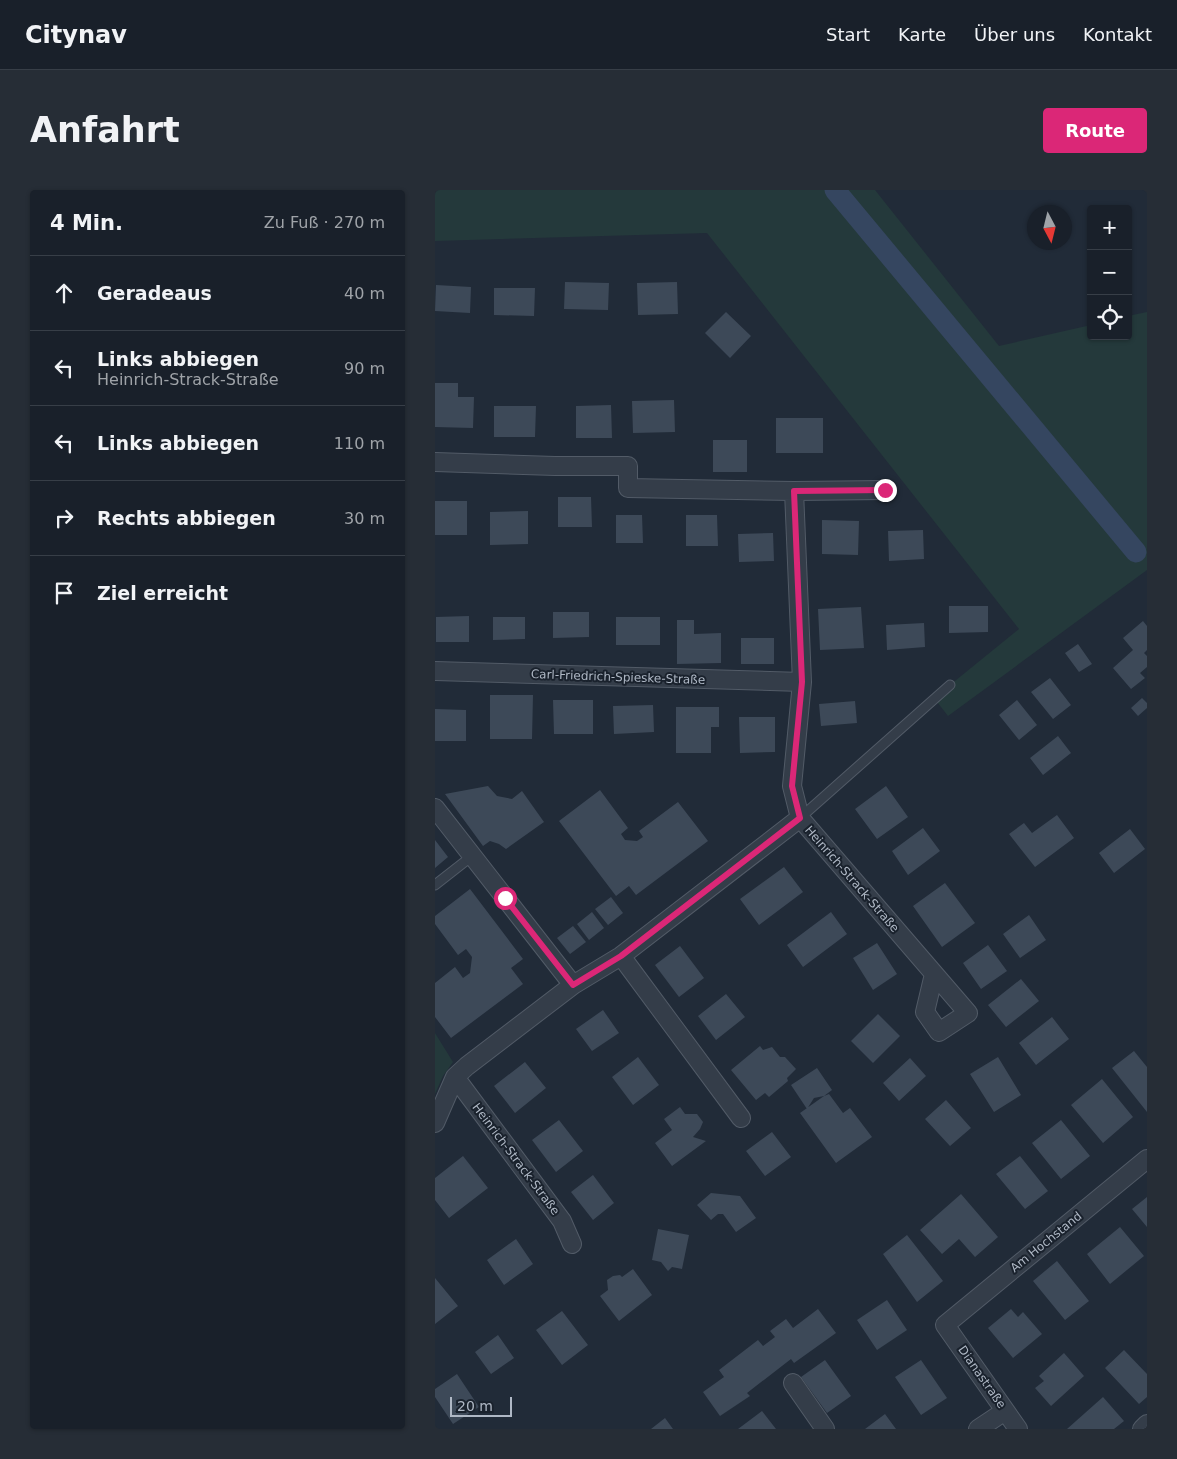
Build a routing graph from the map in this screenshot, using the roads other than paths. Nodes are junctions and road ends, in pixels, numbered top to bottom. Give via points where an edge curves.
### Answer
1 (435, 462) edge
2 (885, 490) dead end
3 (794, 491) junction
4 (435, 672) edge
5 (802, 682) junction
6 (950, 685) dead end
7 (435, 808) edge
8 (800, 818) junction
9 (473, 856) junction
10 (435, 885) edge
11 (621, 956) junction
12 (934, 974) dead end
13 (573, 985) junction
14 (455, 1077) junction
15 (741, 1118) dead end
16 (435, 1123) edge
17 (1147, 1159) edge
18 (572, 1244) dead end
19 (945, 1325) joint
20 (793, 1383) dead end
21 (1005, 1411) junction
22 (1147, 1424) edge
23 (825, 1429) edge
24 (978, 1429) edge
25 (1018, 1429) edge
26 (1142, 1429) edge

1 - 3 street via 628,466 628,488
2 - 3 street
3 - 5 street
4 - 5 street, Carl-Friedrich-Spieske-Straße
5 - 8 street via 792,786
6 - 8 lane
7 - 9 street
8 - 11 street, Heinrich-Strack-Straße
8 - 12 street, Heinrich-Strack-Straße
9 - 10 lane
9 - 13 street
11 - 13 street, Heinrich-Strack-Straße
11 - 15 street
13 - 14 street, Heinrich-Strack-Straße
14 - 16 street, Heinrich-Strack-Straße
14 - 18 street, Heinrich-Strack-Straße via 562,1220
17 - 19 street, Am Hochstand
19 - 21 street, Dianastraße
20 - 23 street
21 - 24 street
21 - 25 street, Dianastraße
22 - 26 street

